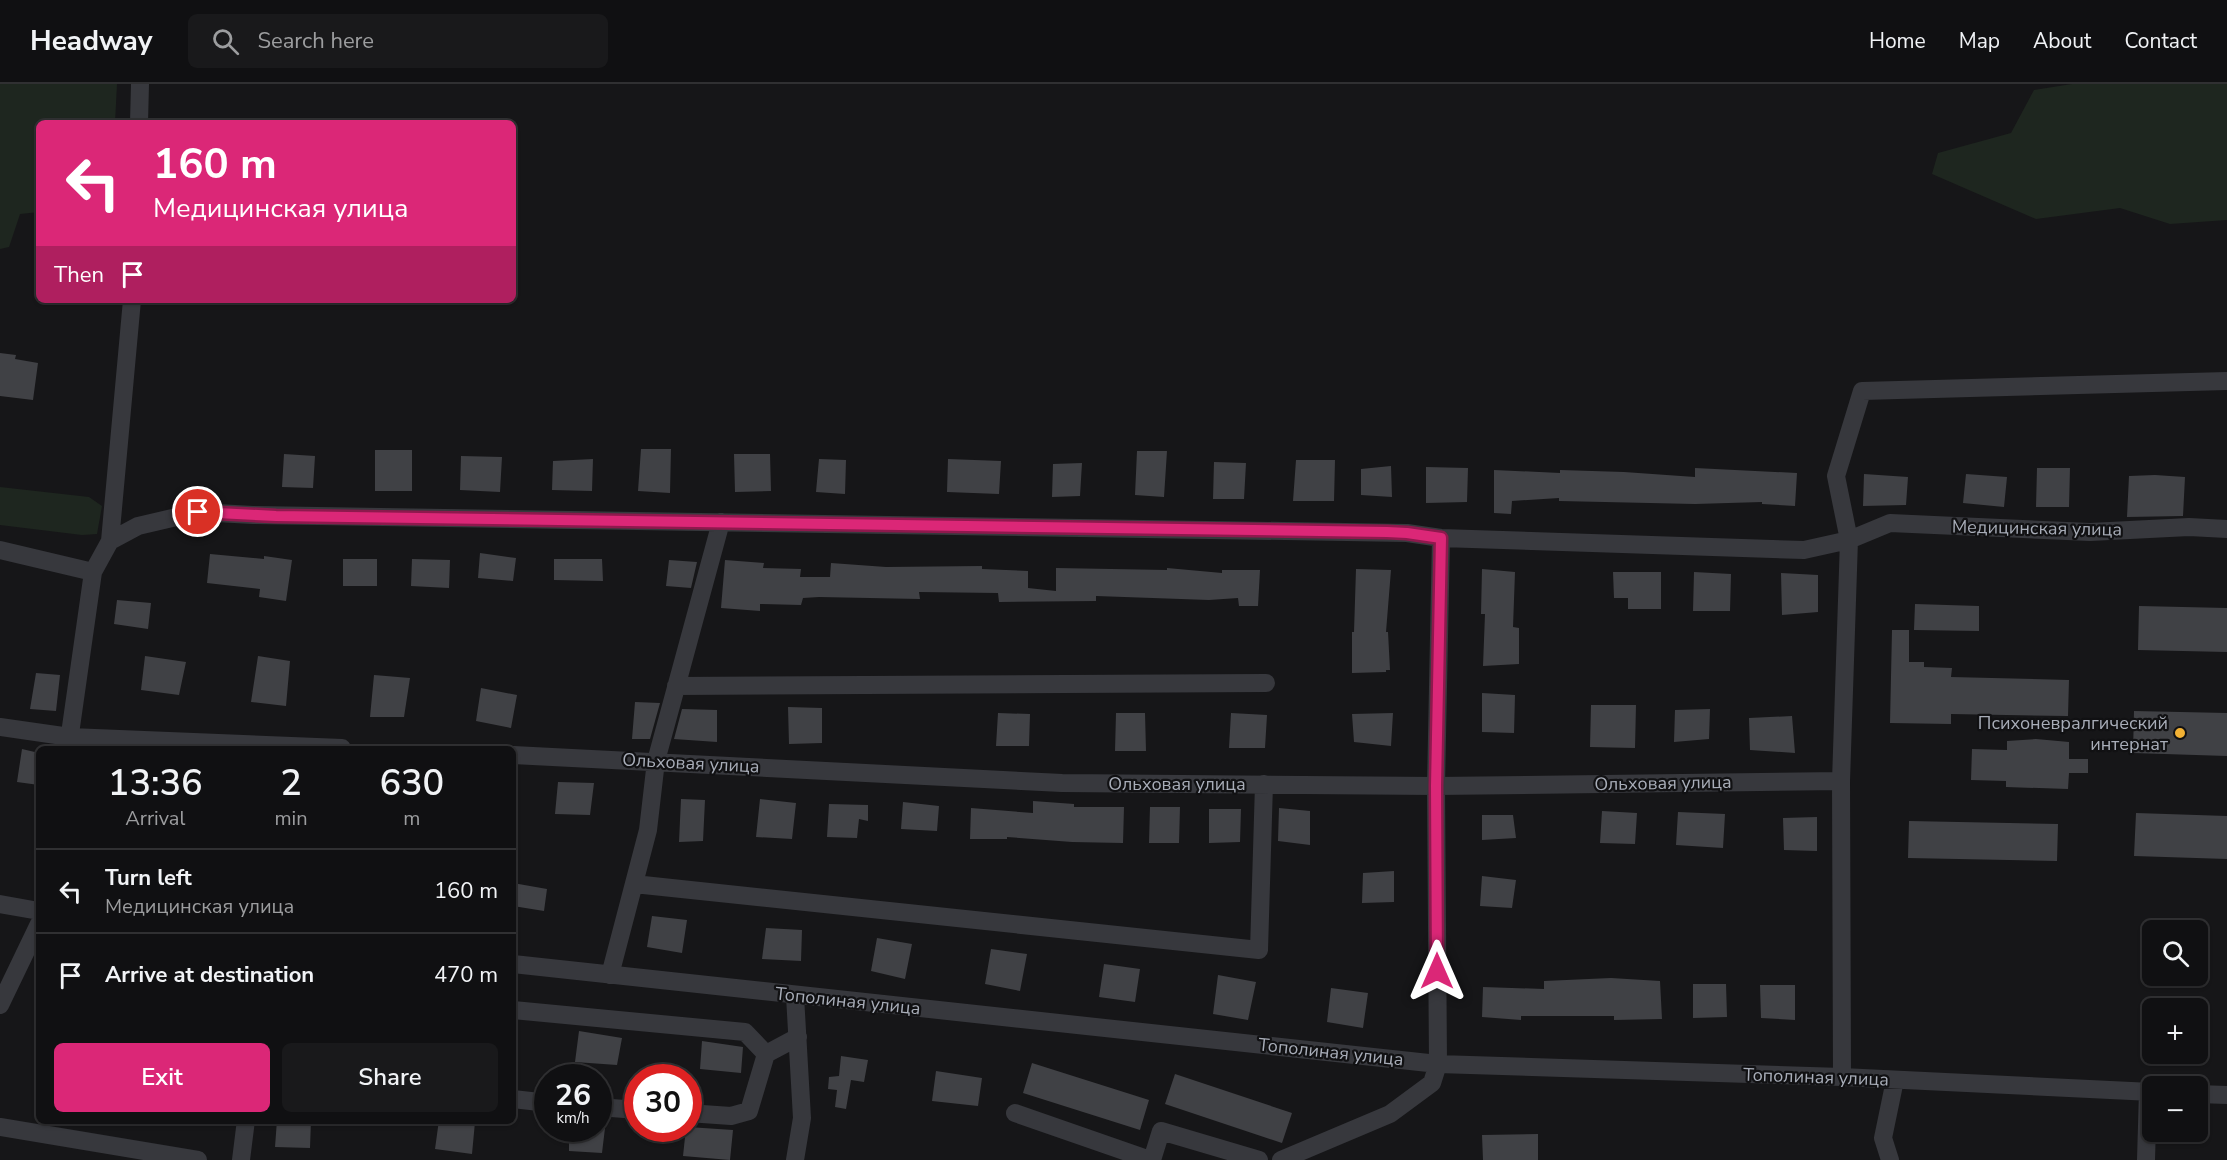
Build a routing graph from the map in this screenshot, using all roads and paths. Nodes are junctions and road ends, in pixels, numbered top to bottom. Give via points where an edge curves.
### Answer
1 (140, 84) edge
2 (140, 120) edge
3 (132, 303) edge
4 (2227, 381) edge
5 (721, 522) junction
6 (2227, 529) edge
7 (1441, 538) junction
8 (1849, 540) junction
9 (110, 541) junction
10 (0, 550) edge
11 (93, 572) junction
12 (1266, 682) dead end
13 (676, 686) junction
14 (0, 727) edge
15 (69, 743) edge
16 (233, 746) edge
17 (516, 755) edge
18 (656, 761) junction
19 (1841, 781) junction
20 (1264, 784) junction
21 (1436, 786) junction
22 (634, 884) junction
23 (0, 904) edge
24 (36, 910) edge
25 (36, 930) edge
26 (516, 964) edge
27 (610, 975) junction
28 (795, 996) junction
29 (0, 1005) edge
30 (516, 1010) edge
31 (798, 1037) junction
32 (766, 1053) junction
33 (1438, 1064) junction
34 (1842, 1077) junction
35 (1895, 1080) junction
36 (2142, 1091) edge
37 (2208, 1094) edge
38 (2227, 1095) edge
39 (516, 1099) edge
40 (534, 1101) edge
41 (1016, 1113) dead end
42 (702, 1114) edge
43 (246, 1124) edge
44 (0, 1127) edge
45 (2147, 1142) edge
46 (198, 1160) edge
47 (241, 1160) edge
48 (795, 1160) edge
49 (1151, 1160) edge
50 (1259, 1160) edge
51 (1281, 1160) edge
52 (1890, 1160) edge
53 (2146, 1160) edge

1 - 2 street
3 - 9 street
4 - 8 street via 1862,391 1836,476
5 - 7 street via 1396,532
5 - 9 street via 198,512 138,526
5 - 13 street
6 - 8 street, Медицинская улица via 2090,532 1890,523
7 - 8 street, Медицинская улица via 1804,550
7 - 21 street
8 - 19 street
9 - 11 street
10 - 11 street
11 - 15 street
12 - 13 street
13 - 18 street
14 - 15 street
15 - 16 street
17 - 18 street, Ольховая улица
18 - 20 street, Ольховая улица via 1062,783
18 - 22 street via 648,830
19 - 21 street, Ольховая улица
19 - 34 street
20 - 21 street, Ольховая улица
20 - 22 street via 1259,950
21 - 33 street
22 - 27 street
23 - 24 street
25 - 29 street
26 - 27 street, Тополиная улица
27 - 28 street, Тополиная улица
28 - 31 street
28 - 33 street, Тополиная улица
30 - 32 street via 744,1032
31 - 32 street
31 - 48 street via 802,1118
32 - 42 street via 749,1111 731,1116
33 - 34 street, Тополиная улица
33 - 51 street via 1432,1083 1390,1114
34 - 35 street, Тополиная улица
35 - 36 street, Тополиная улица
35 - 52 street via 1883,1138
37 - 38 street
39 - 40 street
41 - 49 street
43 - 47 street
44 - 46 street
45 - 53 street
49 - 50 street via 1161,1131

